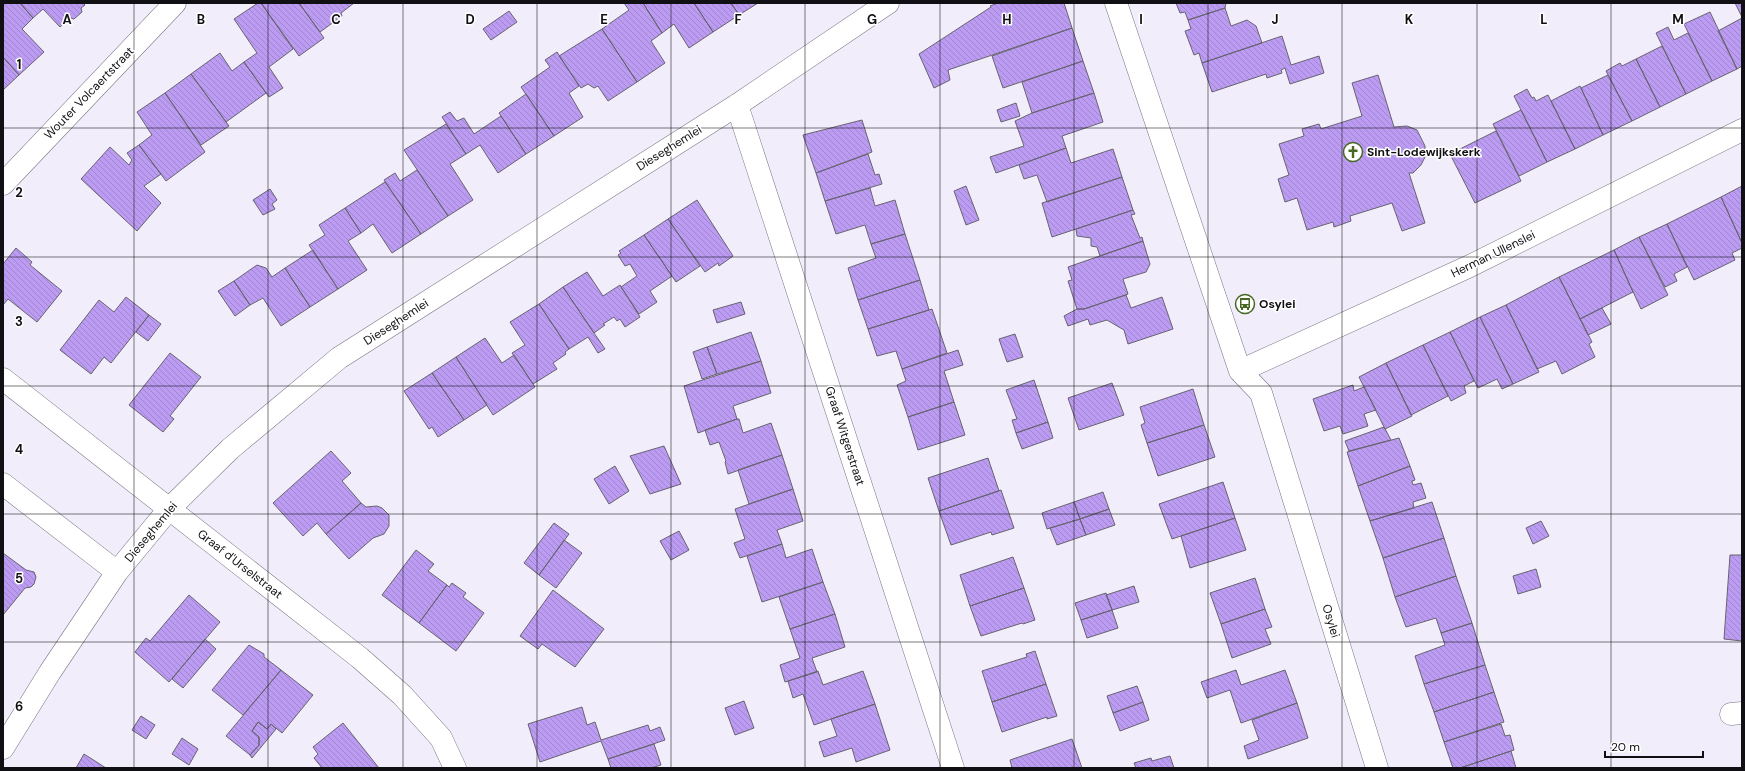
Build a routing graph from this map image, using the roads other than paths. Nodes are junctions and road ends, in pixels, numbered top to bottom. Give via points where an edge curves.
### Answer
1 (175, 3) edge
2 (888, 3) edge
3 (1116, 3) edge
4 (737, 105) junction
5 (1742, 130) edge
6 (3, 184) edge
7 (1240, 371) junction
8 (3, 379) edge
9 (3, 484) edge
10 (169, 509) junction
11 (117, 572) junction
12 (3, 748) edge
13 (455, 768) edge
14 (953, 768) edge
15 (1377, 768) edge

1 - 6 street, Wouter Volcaertstraat
2 - 4 street, Dieseghemlei
3 - 7 street, Osylei
4 - 10 street, Dieseghemlei via 339,358 230,449
4 - 14 street, Graaf Witgerstraat
5 - 7 street, Herman Ullenslei via 1470,266
7 - 15 street, Osylei via 1261,393
8 - 10 street, Graaf d'Urselstraat
9 - 11 street
10 - 11 street, Dieseghemlei
10 - 13 street, Graaf d'Urselstraat via 360,658 402,695 440,738
11 - 12 street, Dieseghemlei

